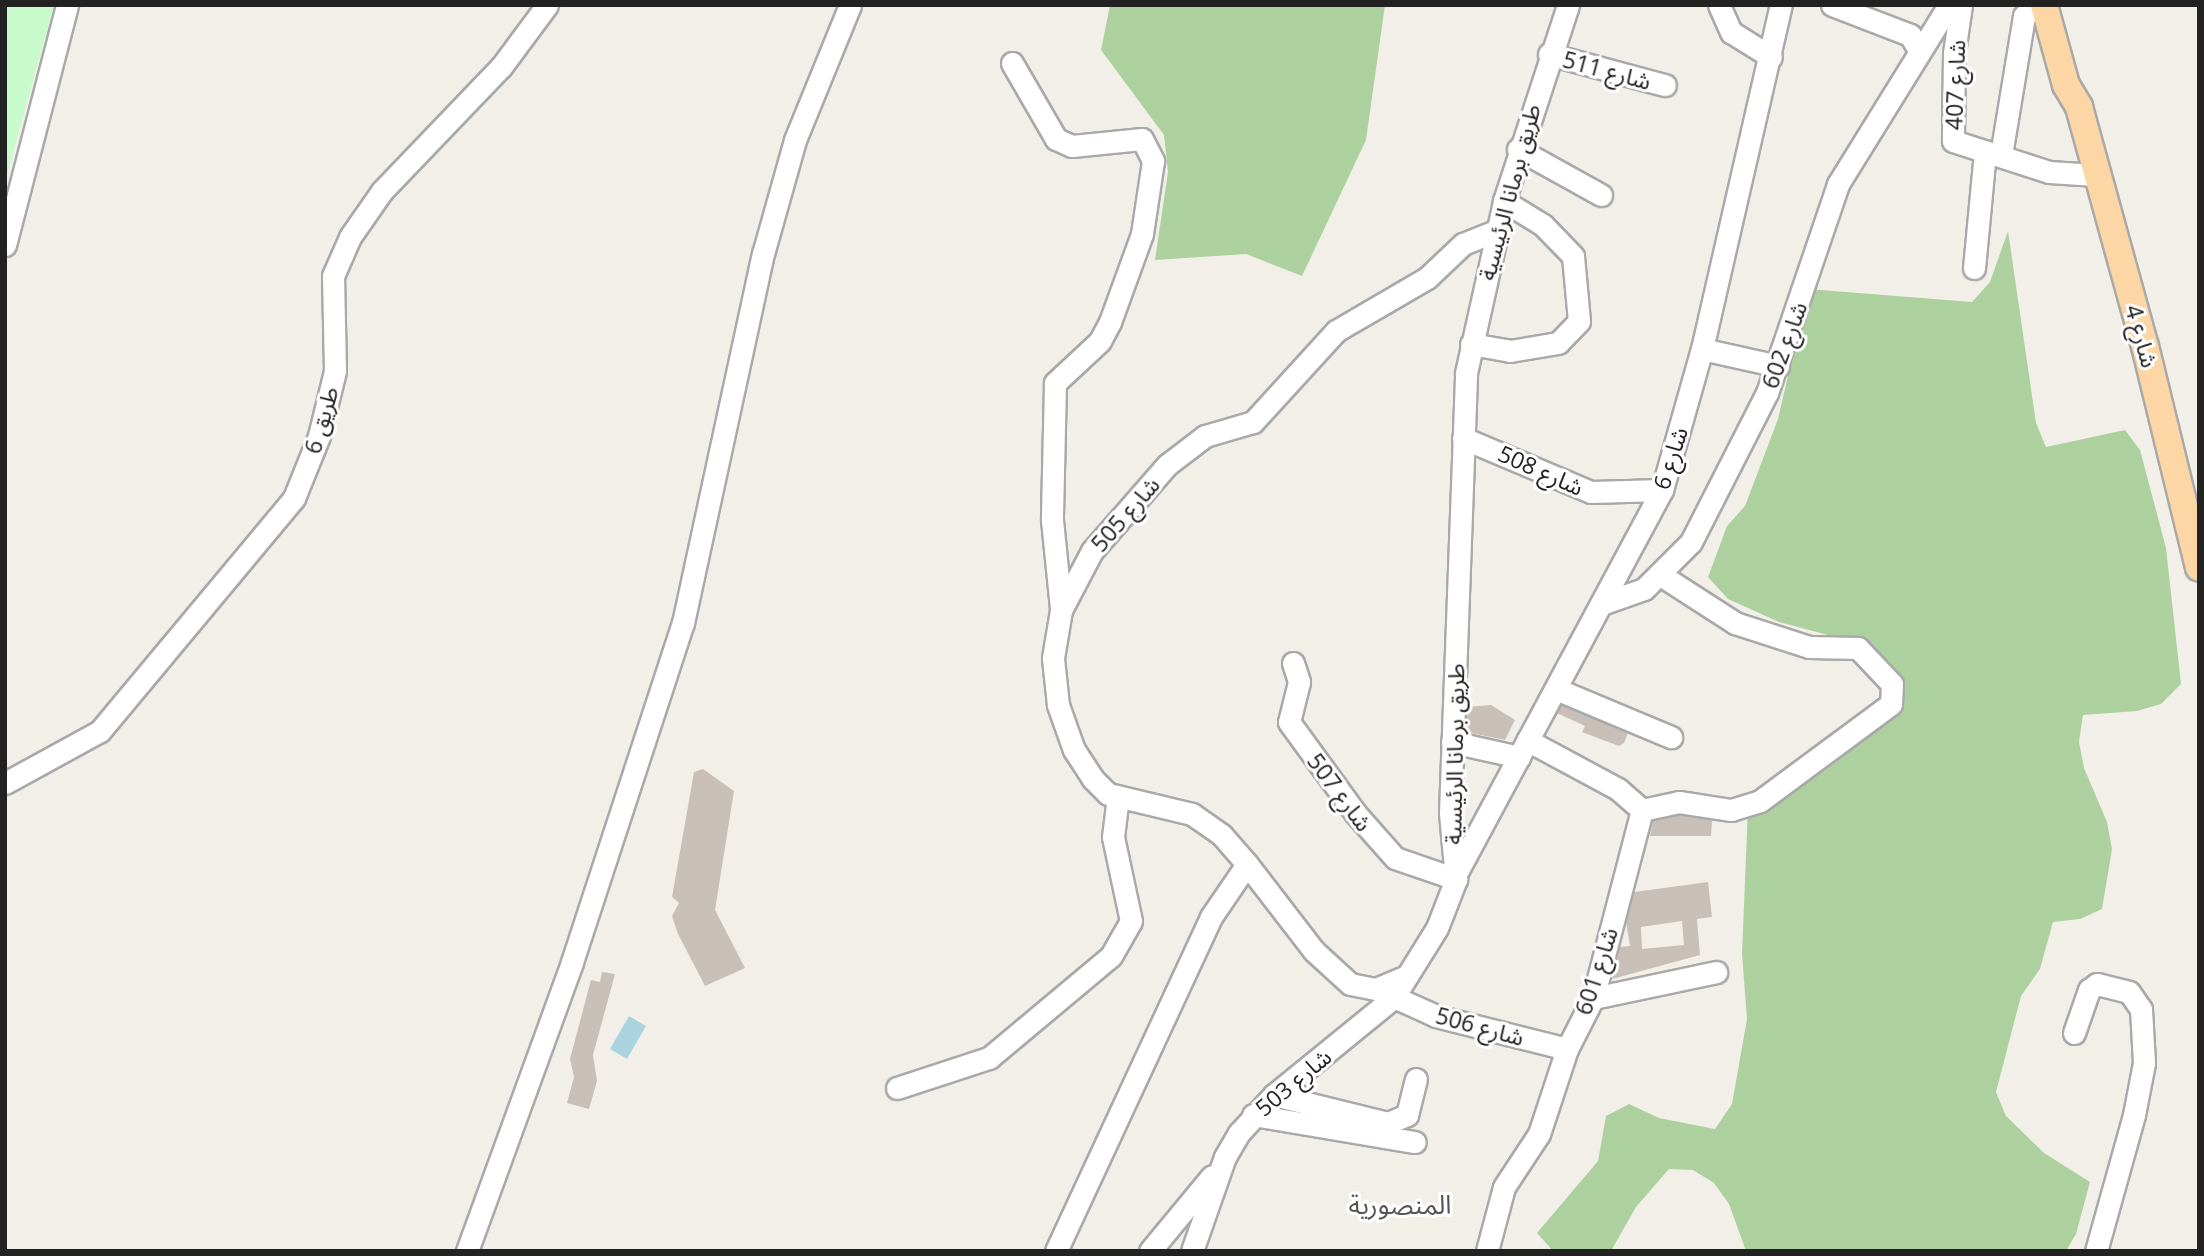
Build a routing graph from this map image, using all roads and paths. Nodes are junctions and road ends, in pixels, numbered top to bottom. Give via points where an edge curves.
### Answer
1 (67, 5) edge
2 (547, 5) edge
3 (850, 5) edge
4 (1568, 5) edge
5 (1719, 5) edge
6 (1781, 5) edge
7 (1832, 5) edge
8 (1949, 5) edge
9 (1961, 5) edge
10 (2036, 5) edge
11 (2044, 5) edge
12 (2062, 5) edge
13 (1919, 50) junction
14 (1549, 54) junction
15 (1771, 57) junction
16 (1012, 63) dead end
17 (1665, 85) dead end
18 (2079, 107) junction
19 (1518, 149) junction
20 (1993, 153) junction
21 (2096, 175) junction
22 (1601, 195) dead end
23 (1504, 201) junction
24 (1497, 230) junction
25 (5, 245) edge
26 (1974, 268) dead end
27 (1471, 344) junction
28 (1702, 348) junction
29 (1779, 366) junction
30 (1463, 438) junction
31 (1662, 490) junction
32 (2199, 568) edge
33 (1662, 576) junction
34 (1604, 603) junction
35 (1061, 610) junction
36 (1293, 663) dead end
37 (1556, 689) junction
38 (1671, 737) dead end
39 (1452, 742) junction
40 (1523, 749) junction
41 (5, 783) edge
42 (1118, 796) junction
43 (1642, 810) junction
44 (1450, 813) junction
45 (1487, 817) junction
46 (1247, 864) junction
47 (1457, 875) junction
48 (1716, 972) dead end
49 (1409, 974) junction
50 (1394, 997) junction
51 (1592, 998) junction
52 (2074, 1033) dead end
53 (1567, 1049) junction
54 (1416, 1079) dead end
55 (897, 1088) dead end
56 (1274, 1095) junction
57 (1253, 1115) junction
58 (1415, 1142) dead end
59 (1225, 1157) junction
60 (467, 1251) edge
61 (1056, 1251) edge
62 (1150, 1251) edge
63 (1192, 1251) edge
64 (1487, 1251) edge
65 (2096, 1251) edge

1 - 25 street
2 - 41 street, طريق 6 via 501,67 382,191 350,237 333,276 335,371 319,436 293,498 100,731
3 - 60 street via 796,140 777,202 751,301 706,526 667,675
4 - 14 street, طريق برمانا الرئيسية
5 - 15 street via 1731,32
6 - 15 street, شارع 6
7 - 13 street via 1910,35
8 - 13 street, شارع 602
9 - 20 street, شارع 407 via 1950,133 1958,145
10 - 20 street via 2024,16
11 - 18 main road, شارع 4 via 2066,85
12 - 18 main road, شارع 4 via 2082,77
13 - 29 street, شارع 602 via 1903,85 1846,167 1825,211
14 - 17 street, شارع 511
14 - 19 street, طريق برمانا الرئيسية
15 - 28 street, شارع 6
16 - 35 street via 1056,139 1073,146 1142,139 1153,161 1142,234 1110,322 1100,341 1055,383 1052,520
18 - 21 main road, شارع 4
19 - 22 street
19 - 23 street, طريق برمانا الرئيسية
20 - 21 street, شارع 407 via 2063,175
20 - 26 street
21 - 32 main road, شارع 4 via 2145,346
23 - 24 street, طريق برمانا الرئيسية
23 - 27 street via 1543,225 1573,256 1579,321 1558,344 1510,351
24 - 27 street, طريق برمانا الرئيسية
24 - 35 street, شارع 505 via 1463,244 1417,285 1336,331 1253,422 1205,436 1167,465 1092,551
27 - 30 street, طريق برمانا الرئيسية
28 - 29 street
28 - 31 street, شارع 6
29 - 33 street, شارع 602 via 1691,542
30 - 31 street, شارع 508 via 1591,492
30 - 39 street, طريق برمانا الرئيسية
31 - 34 street, شارع 6
33 - 34 street, شارع 602 via 1624,600
33 - 43 street via 1735,623 1809,647 1858,648 1892,684 1891,704 1760,801 1731,810 1679,802
34 - 37 street, شارع 6
35 - 42 street, شارع 505 via 1053,670 1065,729 1093,779
36 - 47 street, شارع 507 via 1300,682 1289,722 1356,814 1395,858
37 - 38 street
37 - 40 street, شارع 6
39 - 40 street
39 - 44 street, طريق برمانا الرئيسية
40 - 43 street via 1618,789
40 - 45 street, شارع 6
42 - 46 street, شارع 505 via 1192,814 1222,835
42 - 55 street via 1113,837 1131,921 1111,956 997,1053
43 - 51 street, شارع 601
44 - 45 street
44 - 47 street, طريق برمانا الرئيسية
45 - 47 street, شارع 6
46 - 49 street via 1314,951 1350,984 1376,989
46 - 61 street via 1212,916
47 - 49 street, طريق برمانا الرئيسية via 1437,929
48 - 51 street
49 - 50 street, شارع 503
50 - 53 street, شارع 506 via 1436,1016
50 - 56 street, شارع 503
51 - 53 street, شارع 601
52 - 65 street via 2089,990 2096,984 2129,992 2141,1009 2144,1063
53 - 64 street, شارع 601 via 1539,1135 1504,1187
54 - 56 street via 1406,1115 1388,1123
56 - 57 street, شارع 503
57 - 58 street
57 - 59 street, شارع 503
59 - 62 street via 1178,1222
59 - 63 street, شارع 503

